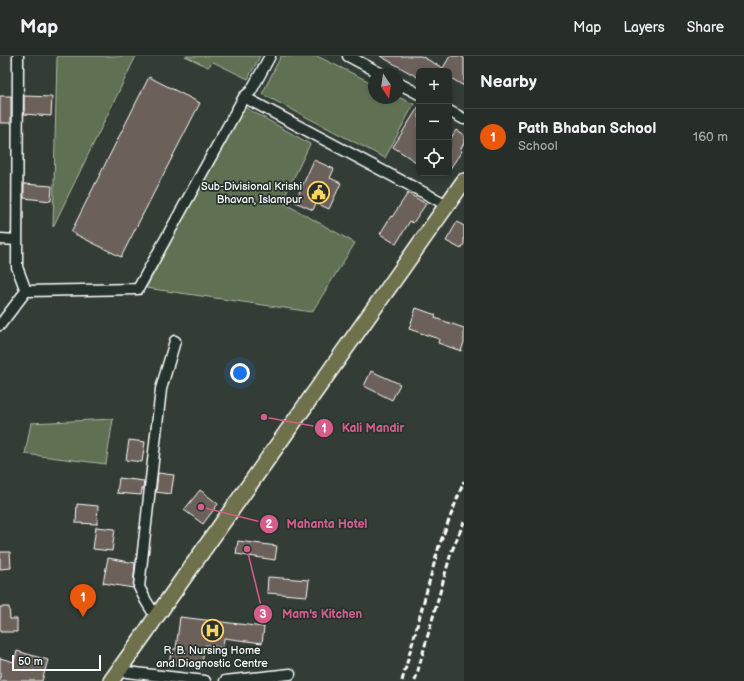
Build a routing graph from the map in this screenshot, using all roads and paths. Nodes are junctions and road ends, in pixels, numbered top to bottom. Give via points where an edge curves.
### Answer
1 (18, 56) edge
2 (270, 56) edge
3 (348, 56) edge
4 (371, 68) edge
5 (404, 86) edge
6 (416, 92) edge
7 (244, 96) junction
8 (452, 113) edge
9 (464, 119) edge
10 (464, 181) edge
11 (447, 205) junction
12 (0, 239) edge
13 (17, 240) junction
14 (26, 291) junction
15 (0, 325) edge
16 (174, 341) dead end
17 (156, 617) junction
18 (290, 674) dead end
19 (114, 676) edge
20 (205, 681) edge
21 (225, 681) edge

1 - 13 street
2 - 7 street via 251,91
3 - 4 street
5 - 6 street
7 - 11 street
7 - 14 street via 138,289
8 - 9 street
10 - 11 main road
11 - 17 main road
12 - 13 street
13 - 14 street via 17,266
14 - 15 street
16 - 17 street via 161,389 140,587
17 - 19 main road
18 - 21 street
19 - 20 street

